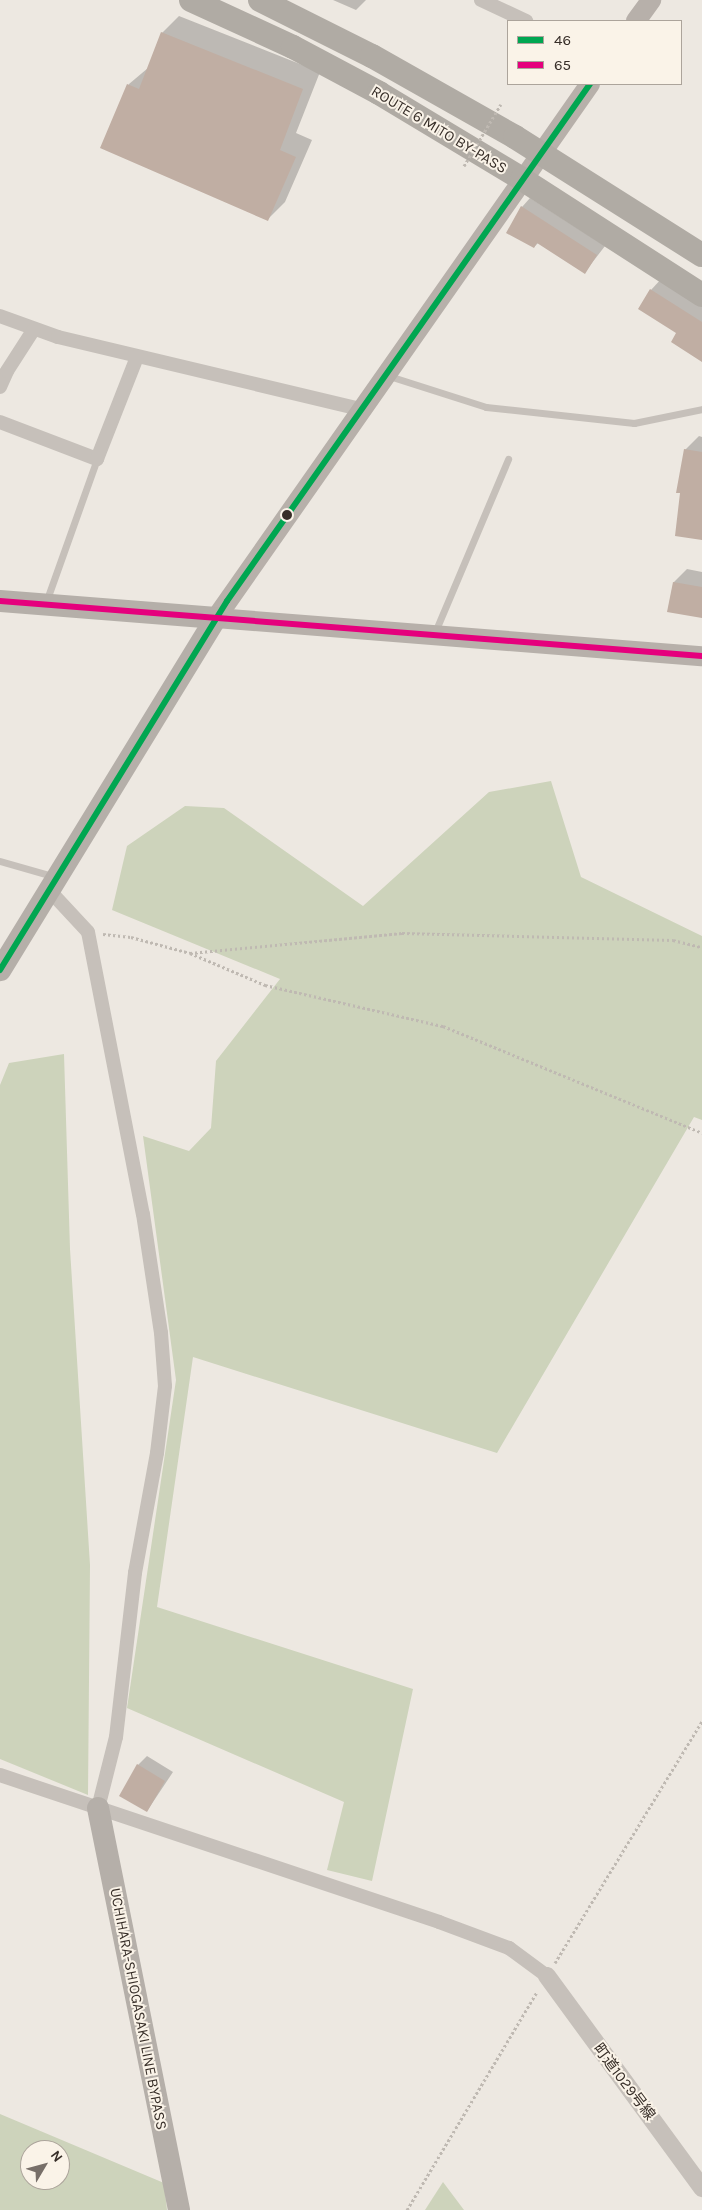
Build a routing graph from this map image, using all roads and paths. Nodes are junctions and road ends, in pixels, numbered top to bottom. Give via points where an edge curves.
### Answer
1 (191, 0) edge
2 (260, 0) edge
3 (481, 0) edge
4 (652, 0) edge
5 (524, 20) edge
6 (637, 20) edge
7 (589, 85) edge
8 (501, 104) dead end
9 (540, 152) junction
10 (464, 166) dead end
11 (522, 179) junction
12 (702, 255) edge
13 (702, 295) edge
14 (0, 316) edge
15 (34, 329) junction
16 (137, 357) junction
17 (386, 374) junction
18 (0, 387) edge
19 (361, 409) junction
20 (702, 409) edge
21 (0, 422) edge
22 (508, 458) dead end
23 (97, 459) junction
24 (0, 601) edge
25 (45, 605) junction
26 (216, 618) junction
27 (434, 635) junction
28 (702, 656) edge
29 (0, 861) edge
30 (53, 884) junction
31 (88, 932) junction
32 (702, 947) edge
33 (190, 953) junction
34 (0, 970) edge
35 (702, 1134) edge
36 (702, 1721) edge
37 (0, 1775) edge
38 (98, 1808) junction
39 (547, 1976) junction
40 (702, 2188) edge
41 (178, 2210) edge
42 (407, 2210) edge

1 - 11 highway, ROUTE 6 MITO BY-PASS via 292,47 379,93
2 - 9 highway, ROUTE 6 MITO BY-PASS via 428,87
3 - 5 street
4 - 6 main road
7 - 9 main road
8 - 10 path, bridge
9 - 11 main road
9 - 12 highway, ROUTE 6 MITO BY-PASS
11 - 13 highway, ROUTE 6 MITO BY-PASS
11 - 17 main road
14 - 15 street
15 - 16 street
15 - 18 street via 7,370
16 - 19 street via 218,373
16 - 23 street
17 - 19 main road
17 - 20 lane via 407,384 486,407 634,423
19 - 26 main road
21 - 23 street
22 - 27 lane
23 - 25 lane
24 - 25 main road
25 - 26 main road
26 - 27 main road
26 - 30 main road
27 - 28 main road
29 - 30 lane
30 - 31 street
30 - 34 main road
31 - 33 path via 131,937
31 - 38 street via 143,1214 161,1333 165,1386 157,1453 135,1573 116,1737
32 - 33 path via 673,940 402,933
33 - 35 path via 265,985 443,1026
36 - 39 path
37 - 38 street
38 - 39 street via 509,1948
38 - 41 main road, UCHIHARA-SHIOGASAKI LINE BYPASS
39 - 40 street, 町道1029号線
39 - 42 path

